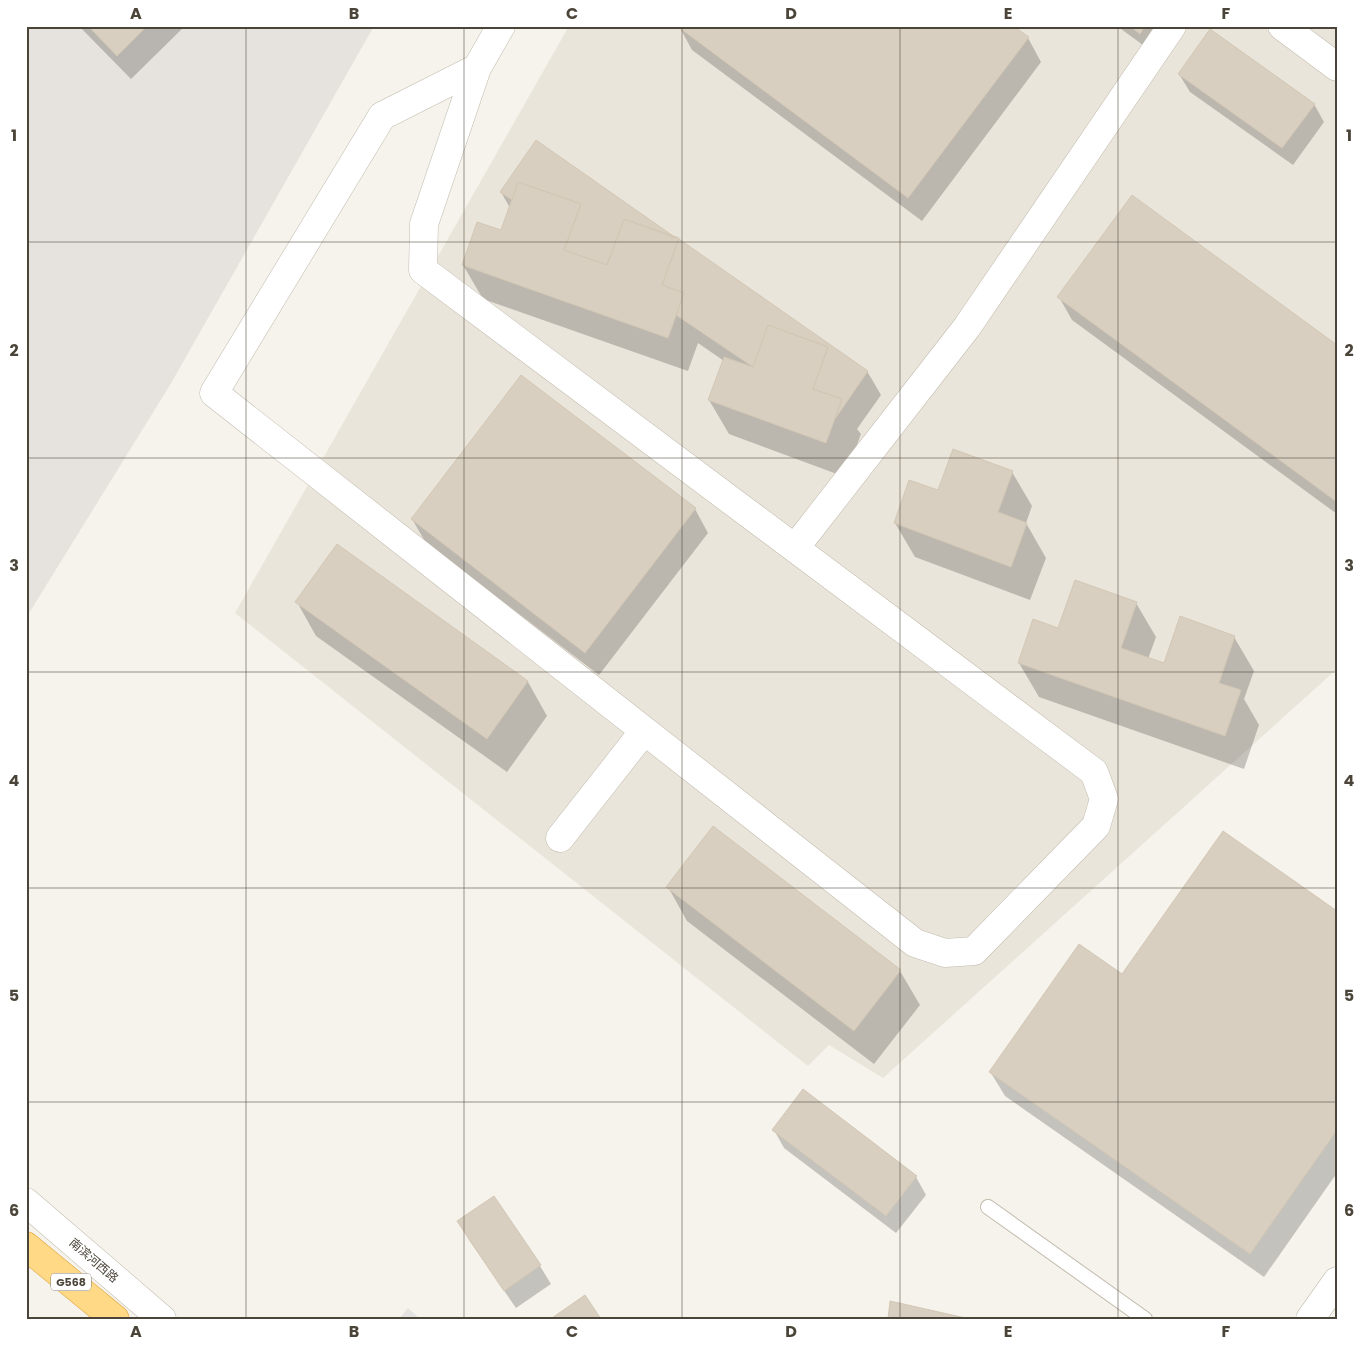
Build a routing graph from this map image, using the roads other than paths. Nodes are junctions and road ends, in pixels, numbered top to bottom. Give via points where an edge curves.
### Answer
1 (502, 26) edge
2 (1172, 26) edge
3 (1282, 26) edge
4 (1337, 67) edge
5 (477, 68) junction
6 (795, 548) junction
7 (644, 731) junction
8 (560, 838) dead end
9 (26, 1202) edge
10 (988, 1207) dead end
11 (26, 1246) edge
12 (1337, 1281) edge
13 (115, 1319) edge
14 (162, 1319) edge
15 (1144, 1319) edge
16 (1310, 1319) edge

1 - 5 street
2 - 6 street via 967,327
3 - 4 street
5 - 6 street via 424,224 423,270
5 - 7 street via 382,116 214,393
6 - 7 street via 1094,772 1104,799 1096,826 974,951 945,953 915,943
7 - 8 street
9 - 14 street, 南滨河西路
10 - 15 lane
11 - 13 highway, G568
12 - 16 street

